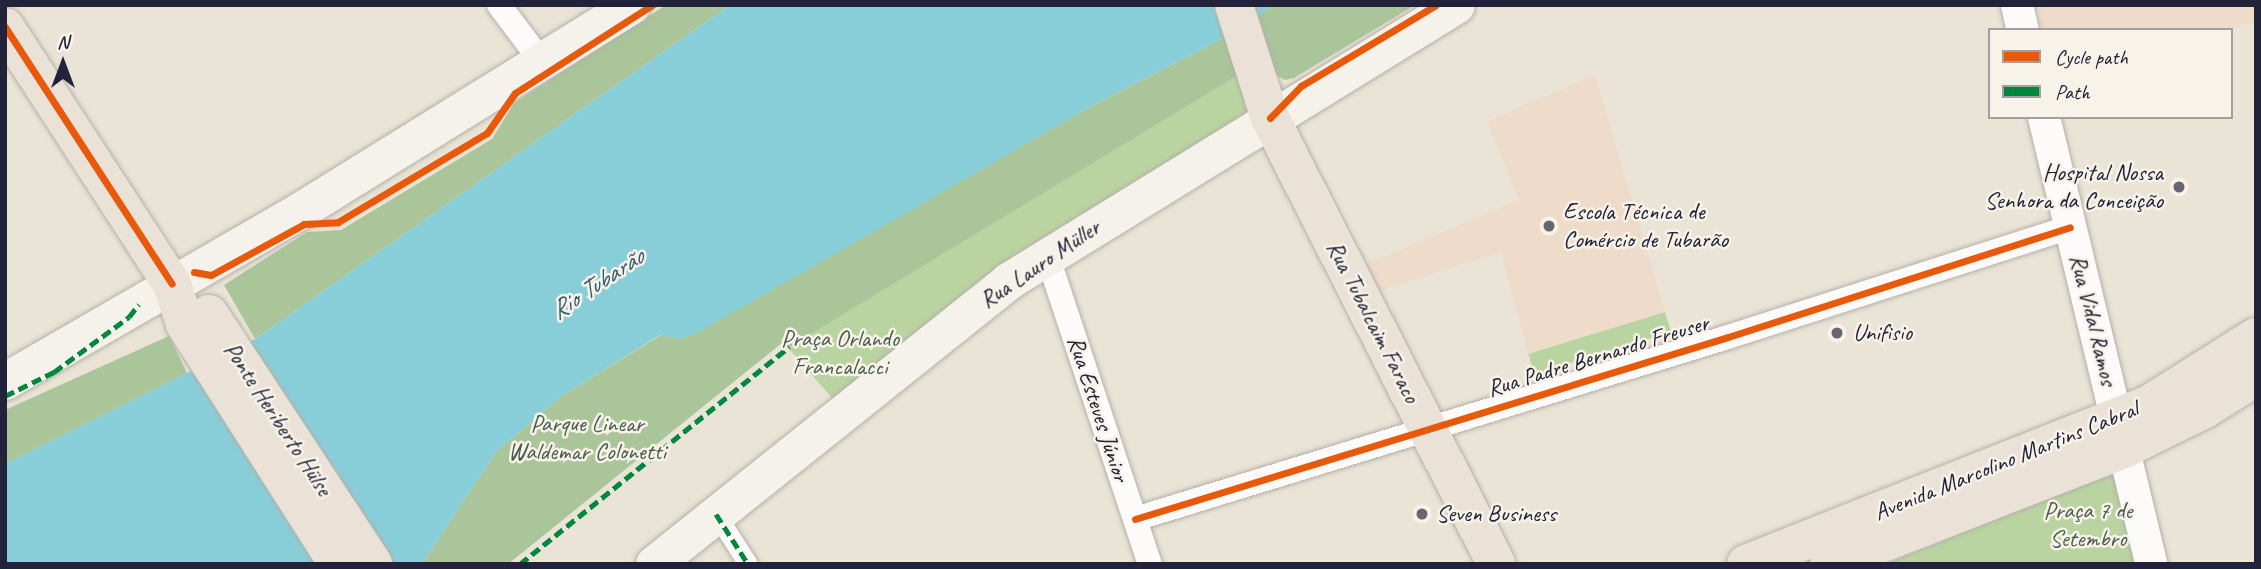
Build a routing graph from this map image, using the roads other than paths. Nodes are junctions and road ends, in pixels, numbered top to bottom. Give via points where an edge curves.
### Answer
1 (499, 5) edge
2 (632, 5) edge
3 (1234, 5) edge
4 (1456, 5) edge
5 (2017, 5) edge
6 (5, 27) edge
7 (2022, 28) edge
8 (542, 62) junction
9 (1264, 101) junction
10 (2044, 119) edge
11 (2070, 227) junction
12 (1047, 255) junction
13 (172, 284) junction
14 (196, 317) junction
15 (2256, 337) edge
16 (2256, 377) edge
17 (5, 381) edge
18 (1427, 428) junction
19 (2120, 434) junction
20 (716, 514) junction
21 (1135, 519) junction
22 (338, 564) edge
23 (373, 564) edge
24 (654, 564) edge
25 (748, 564) edge
26 (1150, 564) edge
27 (1496, 564) edge
28 (1746, 564) edge
29 (1829, 564) edge
30 (2151, 564) edge

1 - 8 street
2 - 8 main road
3 - 9 main road, Rua Tubalcaim Faraco
4 - 9 main road, Rua Lauro Müller
5 - 7 street
6 - 13 main road
8 - 13 main road
9 - 12 main road, Rua Lauro Müller
9 - 18 main road, Rua Tubalcaim Faraco
10 - 11 street, Rua Vidal Ramos
11 - 18 street, Rua Padre Bernardo Freuser
11 - 19 street, Rua Vidal Ramos
12 - 20 main road, Rua Lauro Müller via 1008,281
12 - 21 street, Rua Esteves Júnior
13 - 14 main road
13 - 17 main road
14 - 22 main road
14 - 23 main road, Ponte Heriberto Hülse
15 - 19 main road, Avenida Marcolino Martins Cabral via 2148,405
16 - 19 main road, Avenida Marcolino Martins Cabral via 2203,410
18 - 21 street, Rua Padre Bernardo Freuser
18 - 27 main road, Rua Tubalcaim Faraco
19 - 28 main road, Avenida Marcolino Martins Cabral
19 - 29 main road, Avenida Marcolino Martins Cabral
19 - 30 street, Rua Vidal Ramos
20 - 24 main road, Rua Lauro Müller
20 - 25 street
21 - 26 street, Rua Esteves Júnior

